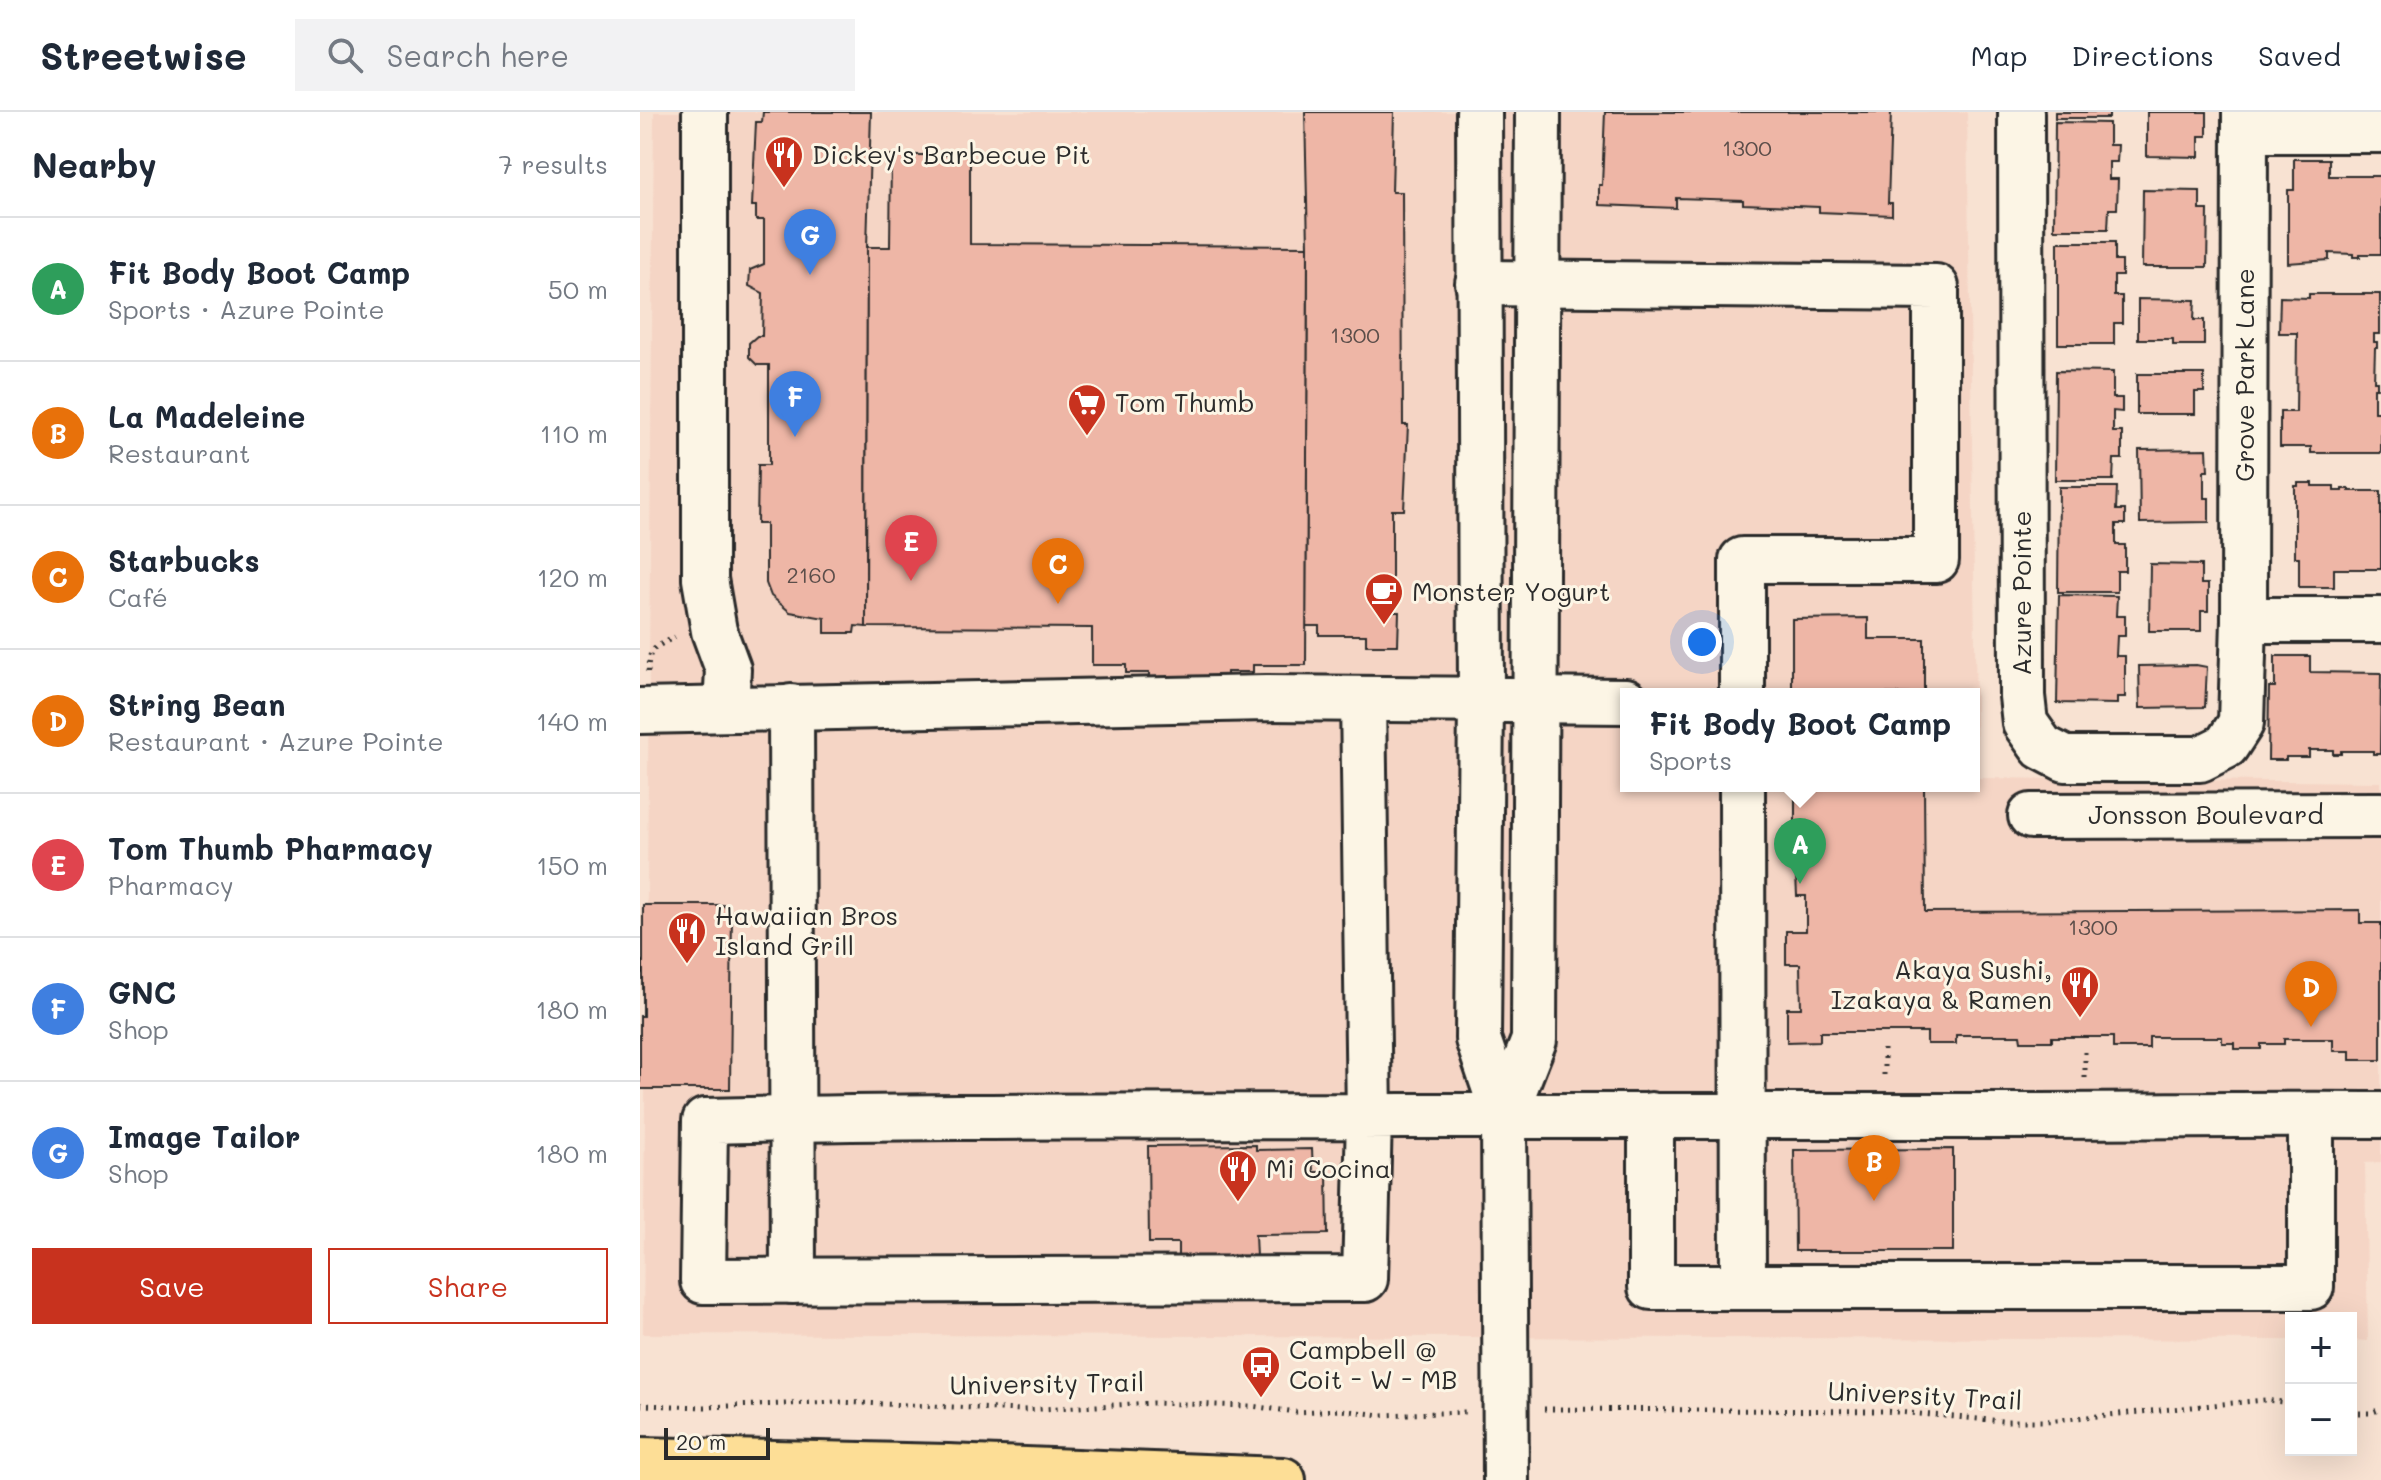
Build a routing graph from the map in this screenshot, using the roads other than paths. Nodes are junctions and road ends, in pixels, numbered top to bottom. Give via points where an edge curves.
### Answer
1 (705, 112) edge
2 (1479, 112) edge
3 (1538, 112) edge
4 (2021, 112) edge
5 (2245, 121) edge
6 (2381, 130) edge
7 (1478, 283) junction
8 (1536, 284) junction
9 (2244, 620) junction
10 (2381, 620) edge
11 (1742, 688) edge
12 (644, 694) edge
13 (1363, 699) junction
14 (1481, 700) junction
15 (1535, 700) junction
16 (1620, 701) edge
17 (791, 707) junction
18 (726, 709) junction
19 (1742, 792) edge
20 (2381, 815) edge
21 (2031, 816) dead end
22 (1651, 1115) junction
23 (1744, 1115) junction
24 (2311, 1115) junction
25 (2381, 1115) edge
26 (1369, 1116) junction
27 (1504, 1116) junction
28 (793, 1119) junction
29 (793, 1281) junction
30 (1743, 1287) junction
31 (640, 1460) edge
32 (1283, 1480) edge
33 (1506, 1480) edge

1 - 18 street via 705,579 714,631 728,669
2 - 7 street
3 - 8 street
4 - 9 street, Azure Pointe via 2025,723 2042,747 2065,759 2200,759 2226,746 2241,723
5 - 6 street
5 - 9 street, Grove Park Lane
7 - 8 street
7 - 14 street
8 - 11 street via 1936,287 1936,560 1742,560
8 - 15 street
9 - 10 street
12 - 18 street
13 - 14 street
13 - 17 street
13 - 26 street
14 - 15 street
14 - 27 street via 1478,1039
15 - 16 street
15 - 27 street via 1534,1040
17 - 18 street
17 - 28 street
19 - 23 street
20 - 21 street, Jonsson Boulevard
22 - 23 street
22 - 27 street
22 - 30 street via 1651,1287
23 - 24 street
23 - 30 street
24 - 25 street
24 - 30 street via 2311,1287
26 - 27 street
26 - 28 street
26 - 29 street via 1365,1279
27 - 33 street
28 - 29 street
28 - 29 street via 705,1121 703,1281
31 - 32 main road

